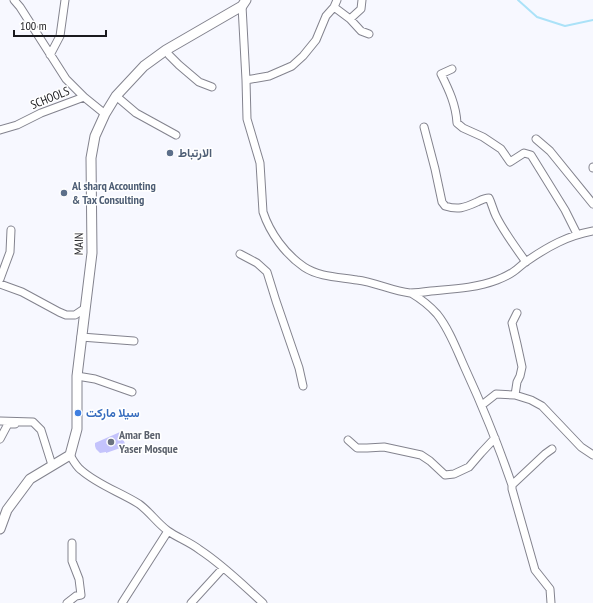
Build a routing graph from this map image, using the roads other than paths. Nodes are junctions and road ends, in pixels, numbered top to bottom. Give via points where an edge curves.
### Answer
1 (14, 0) edge
2 (65, 0) edge
3 (337, 0) edge
4 (362, 0) edge
5 (244, 3) edge
6 (334, 8) junction
7 (350, 19) junction
8 (369, 34) dead end
9 (166, 50) junction
10 (50, 55) junction
11 (452, 69) dead end
12 (246, 80) junction
13 (212, 87) dead end
14 (116, 96) junction
15 (84, 97) junction
16 (105, 114) junction
17 (424, 126) dead end
18 (0, 130) edge
19 (176, 135) dead end
20 (536, 139) dead end
21 (593, 204) edge
22 (12, 230) dead end
23 (593, 231) edge
24 (577, 234) junction
25 (240, 254) dead end
26 (526, 262) junction
27 (0, 279) edge
28 (0, 284) edge
29 (411, 293) junction
30 (84, 310) junction
31 (517, 313) dead end
32 (81, 336) junction
33 (134, 341) dead end
34 (77, 376) junction
35 (303, 386) dead end
36 (132, 392) dead end
37 (514, 395) junction
38 (482, 405) junction
39 (0, 421) edge
40 (33, 422) junction
41 (496, 438) junction
42 (0, 439) edge
43 (348, 440) dead end
44 (552, 449) dead end
45 (70, 455) junction
46 (593, 456) edge
47 (52, 465) junction
48 (512, 485) junction
49 (0, 529) edge
50 (168, 531) junction
51 (72, 543) dead end
52 (223, 568) junction
53 (67, 603) edge
54 (122, 603) edge
55 (191, 603) edge
56 (263, 603) edge
57 (551, 603) edge

1 - 10 street
2 - 10 street via 60,36
3 - 6 street
4 - 7 street via 361,9
5 - 9 main road, MAIN
5 - 12 street
6 - 7 street
6 - 12 street via 326,16 316,40 292,66 269,76
7 - 8 street via 361,31
9 - 13 street via 199,82
9 - 14 main road, MAIN via 144,66
10 - 15 street via 66,79
11 - 24 street via 441,74 452,96 457,123 501,148 510,162 524,153 531,155
12 - 29 street via 247,119 260,163 263,212 281,245 304,267 314,272
14 - 16 main road, MAIN
14 - 19 street via 136,113
15 - 16 street, SCHOOLS
15 - 18 street, SCHOOLS
16 - 30 main road, MAIN via 95,136 91,158 92,253
17 - 26 street via 445,206 463,208 489,198 495,214
20 - 21 street via 550,151
22 - 27 street via 10,252
23 - 24 street
24 - 26 street via 551,245
25 - 35 street via 267,272
26 - 29 street via 513,273 496,280
28 - 30 street via 22,292 66,315 75,315
29 - 38 street via 426,302 448,331
30 - 32 main road, MAIN
31 - 37 street via 512,323 522,367
32 - 33 street
32 - 34 main road, MAIN
34 - 36 street via 95,379
34 - 45 main road, MAIN via 77,429
37 - 38 street via 496,394
37 - 46 street via 542,406
38 - 41 street
39 - 40 street
40 - 42 street via 8,424
40 - 47 street via 41,430
41 - 43 street via 469,467 445,475 421,455 384,447 357,448
41 - 48 street
44 - 48 street
45 - 47 main road
45 - 50 street via 80,470 140,505
47 - 49 main road via 30,479 8,510
48 - 57 street via 535,570 550,588
50 - 52 street via 199,549
50 - 54 street
51 - 53 street via 72,561 79,579 81,595
52 - 55 street
52 - 56 street

